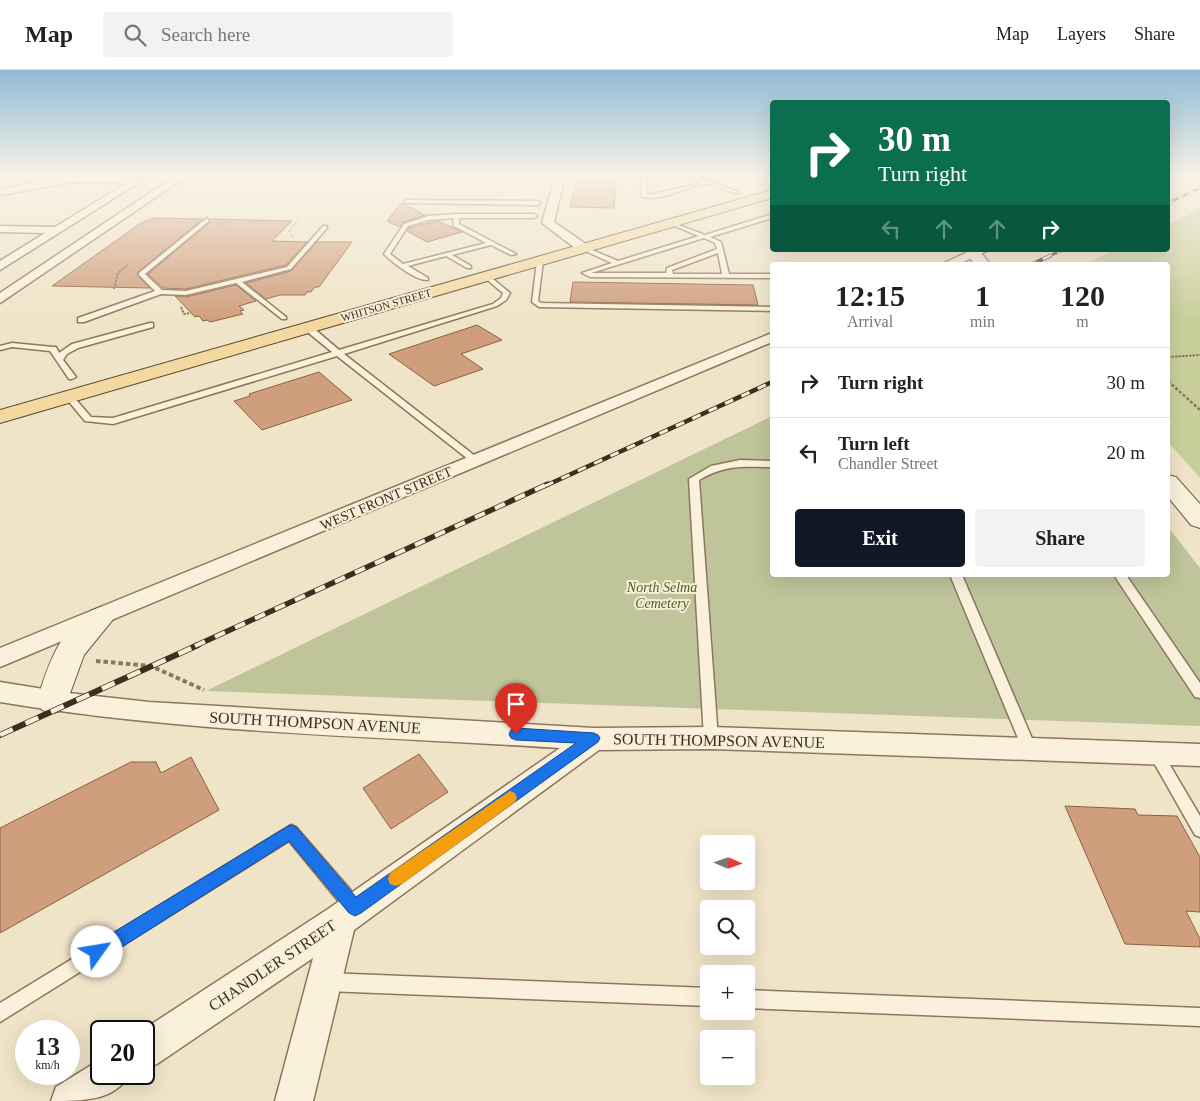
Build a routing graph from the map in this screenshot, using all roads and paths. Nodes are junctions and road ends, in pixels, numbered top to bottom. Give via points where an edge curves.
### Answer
1 (67, 224) edge
2 (111, 224) edge
3 (202, 224) edge
4 (225, 224) edge
5 (295, 224) edge
6 (409, 224) edge
7 (456, 224) edge
8 (534, 224) edge
9 (550, 224) edge
10 (619, 224) edge
11 (668, 224) edge
12 (685, 224) edge
13 (746, 224) edge
14 (325, 227) dead end
15 (0, 229) edge
16 (58, 230) junction
17 (217, 231) dead end
18 (708, 236) junction
19 (293, 237) dead end
20 (569, 238) junction
21 (491, 243) junction
22 (583, 248) junction
23 (720, 250) junction
24 (447, 254) junction
25 (513, 254) junction
26 (978, 255) edge
27 (540, 261) junction
28 (956, 262) edge
29 (617, 263) junction
30 (0, 266) edge
31 (402, 266) junction
32 (469, 267) junction
33 (0, 271) edge
34 (41, 272) junction
35 (486, 276) junction
36 (670, 276) junction
37 (726, 276) junction
38 (770, 276) edge
39 (426, 279) junction
40 (237, 281) junction
41 (160, 292) junction
42 (0, 300) edge
43 (770, 309) edge
44 (284, 318) junction
45 (81, 320) dead end
46 (267, 323) dead end
47 (150, 325) dead end
48 (308, 328) junction
49 (214, 338) dead end
50 (770, 339) edge
51 (0, 348) edge
52 (338, 353) junction
53 (1200, 354) edge
54 (1170, 356) edge
55 (59, 360) junction
56 (91, 372) dead end
57 (72, 378) junction
58 (54, 382) dead end
59 (1170, 383) edge
60 (69, 397) junction
61 (1200, 410) edge
62 (0, 417) edge
63 (476, 461) junction
64 (770, 464) edge
65 (1170, 484) edge
66 (1200, 520) edge
67 (957, 577) edge
68 (1121, 577) edge
69 (101, 617) junction
70 (0, 658) edge
71 (89, 660) dead end
72 (0, 692) edge
73 (212, 693) dead end
74 (1200, 693) edge
75 (53, 701) junction
76 (594, 738) junction
77 (711, 738) junction
78 (1030, 750) junction
79 (1156, 754) junction
80 (1200, 755) edge
81 (1200, 830) edge
82 (347, 914) junction
83 (324, 982) junction
84 (700, 997) edge
85 (755, 999) edge
86 (0, 1013) edge
87 (1200, 1017) edge
88 (155, 1044) edge
89 (94, 1085) edge
90 (70, 1101) edge
91 (294, 1101) edge

1 - 16 street
2 - 34 street
3 - 41 lane via 141,274
4 - 17 path
5 - 19 path via 289,231
6 - 31 lane via 387,252 388,258
7 - 21 lane
8 - 20 street via 538,230
9 - 20 street
10 - 20 main road, WHITSON STREET
11 - 22 main road, WHITSON STREET
12 - 18 lane
13 - 18 lane
14 - 40 lane via 289,268
15 - 16 street
16 - 30 street
18 - 23 lane via 718,242
18 - 29 lane
20 - 22 street
20 - 25 main road, WHITSON STREET
21 - 24 lane
21 - 25 lane
22 - 27 main road, WHITSON STREET
22 - 29 lane
23 - 36 lane via 669,268
23 - 37 lane
24 - 31 lane
24 - 32 lane
25 - 32 main road, WHITSON STREET
26 - 28 street
27 - 35 main road, WHITSON STREET
27 - 43 lane via 535,302 539,305
29 - 36 lane via 585,273
31 - 39 lane
32 - 39 main road, WHITSON STREET
33 - 34 street
34 - 42 street
35 - 48 main road, WHITSON STREET
35 - 52 lane via 507,293 495,305
36 - 37 lane
37 - 38 lane
39 - 44 main road, WHITSON STREET
39 - 48 main road via 409,289 307,320
40 - 41 lane via 186,293
40 - 44 lane
41 - 45 lane
44 - 46 main road, WHITSON STREET
47 - 55 lane via 75,346 64,352
48 - 52 lane
48 - 60 main road, WHITSON STREET
49 - 60 main road via 214,345 208,348 117,374
50 - 63 street, WEST FRONT STREET
51 - 55 lane via 12,345 53,349
52 - 60 lane via 113,421 88,419
52 - 63 lane
53 - 54 path
55 - 57 lane
56 - 57 main road
57 - 58 main road
59 - 61 path
60 - 62 main road, WHITSON STREET
63 - 69 street, WEST FRONT STREET
64 - 77 lane via 725,463 694,479
65 - 66 street
67 - 78 lane
68 - 74 lane
69 - 70 street, WEST FRONT STREET
69 - 75 street via 82,633 65,659
71 - 73 path via 150,666
72 - 75 street, SOUTH THOMPSON AVENUE
75 - 76 street, SOUTH THOMPSON AVENUE via 149,712
76 - 77 street, SOUTH THOMPSON AVENUE
76 - 82 street, CHANDLER STREET
77 - 78 street, SOUTH THOMPSON AVENUE
78 - 79 street, SOUTH THOMPSON AVENUE
79 - 80 street, SOUTH THOMPSON AVENUE
79 - 81 lane
82 - 83 street
82 - 86 lane via 290,832
82 - 88 street, CHANDLER STREET
83 - 84 lane
83 - 91 street
85 - 87 lane
89 - 90 street

